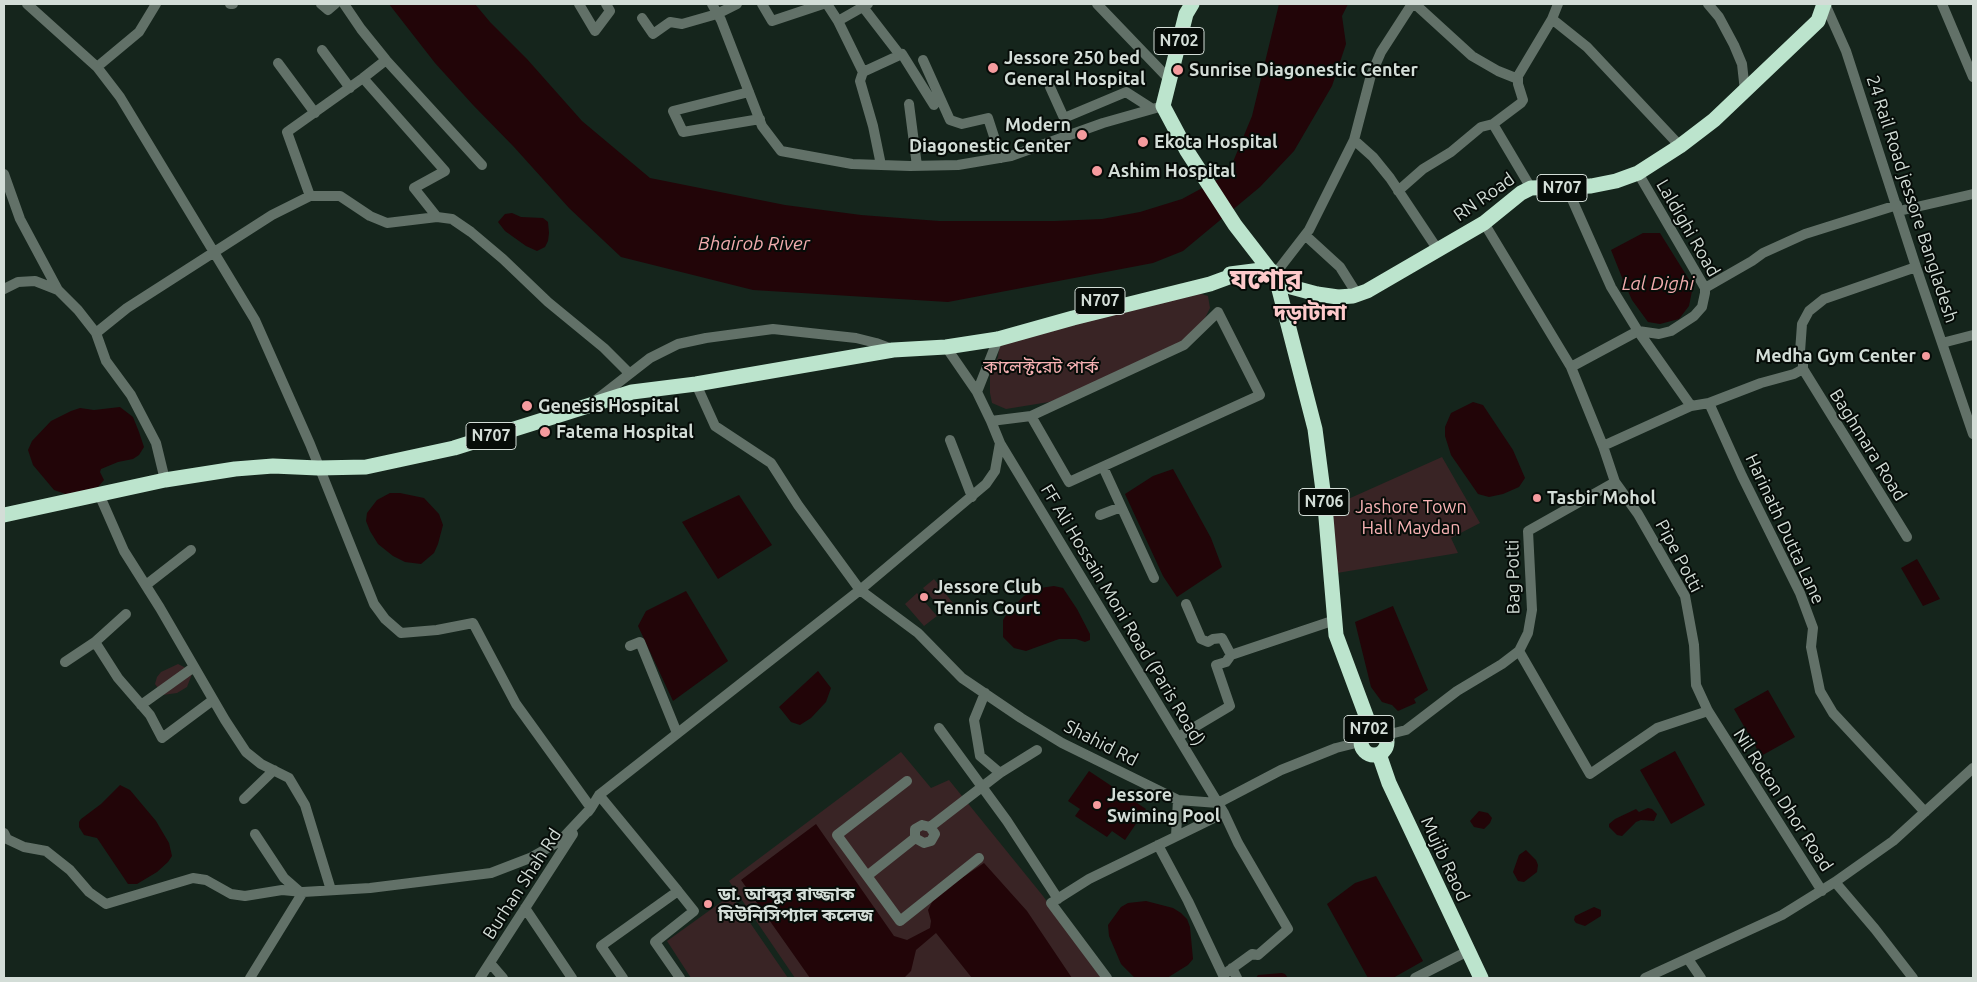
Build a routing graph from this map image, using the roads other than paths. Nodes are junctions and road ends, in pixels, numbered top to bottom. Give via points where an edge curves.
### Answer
1 (156, 4) edge
2 (321, 4) edge
3 (336, 4) edge
4 (344, 4) edge
5 (579, 4) edge
6 (606, 4) edge
7 (712, 4) edge
8 (737, 4) edge
9 (762, 4) edge
10 (823, 4) edge
11 (827, 4) edge
12 (1097, 4) edge
13 (1192, 4) edge
14 (1414, 4) edge
15 (1558, 4) edge
16 (1708, 4) edge
17 (1824, 4) edge
18 (1942, 4) edge
19 (31, 5) edge
20 (866, 5) edge
21 (717, 14) junction
22 (642, 18) dead end
23 (1552, 19) junction
24 (838, 21) junction
25 (322, 50) dead end
26 (900, 56) junction
27 (386, 60) junction
28 (922, 60) dead end
29 (278, 63) dead end
30 (97, 67) junction
31 (863, 72) junction
32 (1972, 73) edge
33 (363, 78) junction
34 (1169, 79) junction
35 (1518, 79) junction
36 (1050, 87) dead end
37 (350, 88) junction
38 (749, 92) junction
39 (1745, 92) junction
40 (908, 104) dead end
41 (934, 105) dead end
42 (1157, 107) junction
43 (315, 112) junction
44 (760, 119) junction
45 (1493, 124) junction
46 (1354, 140) junction
47 (1680, 146) junction
48 (1001, 158) junction
49 (482, 165) dead end
50 (881, 165) junction
51 (917, 166) junction
52 (1638, 173) junction
53 (4, 174) edge
54 (1532, 188) junction
55 (1567, 188) junction
56 (1398, 190) junction
57 (1973, 194) edge
58 (310, 196) junction
59 (1898, 208) junction
60 (437, 217) junction
61 (1484, 224) junction
62 (1305, 235) junction
63 (1438, 250) junction
64 (214, 251) junction
65 (1916, 267) junction
66 (1272, 271) junction
67 (1240, 273) junction
68 (1705, 288) junction
69 (4, 289) edge
70 (58, 290) junction
71 (1357, 294) junction
72 (1638, 330) junction
73 (96, 333) junction
74 (1973, 335) edge
75 (998, 339) junction
76 (1942, 343) junction
77 (964, 344) junction
78 (946, 347) junction
79 (893, 350) junction
80 (1571, 367) junction
81 (1803, 370) junction
82 (629, 373) junction
83 (696, 384) junction
84 (977, 392) junction
85 (1709, 403) junction
86 (591, 404) junction
87 (1691, 406) junction
88 (1031, 416) junction
89 (992, 421) junction
90 (1973, 434) edge
91 (950, 440) dead end
92 (1000, 443) junction
93 (1603, 446) junction
94 (1102, 467) junction
95 (318, 468) junction
96 (165, 480) junction
97 (1615, 482) junction
98 (99, 494) junction
99 (972, 497) junction
100 (1121, 507) junction
101 (1100, 515) dead end
102 (8, 517) edge
103 (1907, 537) dead end
104 (191, 550) dead end
105 (1154, 578) dead end
106 (146, 585) junction
107 (860, 590) junction
108 (1186, 604) dead end
109 (126, 614) dead end
110 (1335, 620) junction
111 (95, 642) junction
112 (630, 646) dead end
113 (1519, 651) junction
114 (1231, 655) junction
115 (65, 662) dead end
116 (194, 667) junction
117 (985, 693) junction
118 (213, 700) junction
119 (141, 705) junction
120 (1708, 711) junction
121 (939, 728) dead end
122 (1371, 729) junction
123 (677, 733) junction
124 (1386, 736) junction
125 (1178, 737) junction
126 (1360, 742) junction
127 (1037, 750) dead end
128 (1379, 754) junction
129 (1973, 768) edge
130 (274, 770) junction
131 (1000, 772) junction
132 (907, 782) dead end
133 (982, 787) junction
134 (599, 795) junction
135 (244, 799) dead end
136 (1178, 800) junction
137 (1218, 803) junction
138 (591, 808) junction
139 (1925, 812) junction
140 (1224, 813) junction
141 (4, 833) edge
142 (255, 834) dead end
143 (1176, 836) junction
144 (1158, 846) junction
145 (979, 858) dead end
146 (867, 876) junction
147 (1835, 882) junction
148 (331, 890) junction
149 (678, 890) junction
150 (1822, 891) junction
151 (302, 892) junction
152 (1058, 899) junction
153 (525, 908) junction
154 (1468, 951) junction
155 (1688, 959) junction
156 (490, 963) junction
157 (1232, 968) junction
158 (1219, 976) edge
159 (250, 978) edge
160 (480, 978) edge
161 (503, 978) edge
162 (572, 978) edge
163 (623, 978) edge
164 (680, 978) edge
165 (1107, 978) edge
166 (1237, 978) edge
167 (1415, 978) edge
168 (1481, 978) edge
169 (1645, 978) edge
170 (1701, 978) edge
171 (1913, 978) edge

1 - 30 street via 139,32
2 - 3 street via 328,10
4 - 27 street
5 - 6 street via 594,30 610,12
7 - 21 street
8 - 21 street
9 - 10 street via 772,21
11 - 24 street
12 - 34 street
13 - 34 highway, N702 via 1186,14
14 - 35 street via 1472,56
14 - 46 street via 1393,31 1374,67
15 - 23 street
16 - 39 street via 1719,17 1737,51
17 - 39 highway, RN Road / N707 via 1818,21
17 - 59 street, 24 Rail Road jessore Bangladesh via 1846,51
18 - 32 street
19 - 30 street
20 - 24 street
20 - 26 street
21 - 22 street via 682,24 670,22 653,34
21 - 38 street
23 - 35 street
23 - 47 street via 1587,47
24 - 31 street
25 - 37 street
26 - 31 street
26 - 41 street via 902,54
27 - 33 street
27 - 49 street
28 - 48 street via 950,120 962,124 988,118
29 - 43 street
30 - 64 street via 120,96
31 - 50 street via 860,81
33 - 37 street
33 - 60 street via 446,171 414,188
34 - 42 highway, N702
35 - 45 street via 1523,100
36 - 42 street via 1064,118 1126,92
37 - 43 street
38 - 44 street
38 - 44 street via 673,111 684,132
39 - 47 highway, RN Road / N707
40 - 51 street
42 - 48 street via 1103,122
42 - 66 highway via 1235,225
43 - 58 street via 287,132
44 - 50 street via 781,151
45 - 54 street
45 - 56 street via 1482,127
46 - 56 street
46 - 62 street
47 - 52 highway, RN Road / N707
48 - 51 street via 958,165
50 - 51 street
52 - 55 highway, RN Road / N707 via 1616,181
52 - 68 street, Laldighi Road
53 - 70 street via 20,219
54 - 55 highway, RN Road / N707
54 - 61 highway, RN Road / N707 via 1521,193
55 - 72 street via 1611,287
56 - 63 street
57 - 59 street
58 - 60 street via 340,196 387,223
58 - 64 street
59 - 65 street, 24 Rail Road jessore Bangladesh
59 - 68 street via 1805,234 1762,253
60 - 82 street via 452,219 471,232
61 - 63 highway, RN Road / N707
61 - 80 street, Pipe Potti
62 - 66 street
62 - 71 street via 1340,267
63 - 71 highway, RN Road / N707
64 - 73 street via 127,308
64 - 95 street via 255,320
65 - 76 street, 24 Rail Road jessore Bangladesh
65 - 81 street via 1824,299 1809,311 1802,324 1800,352
66 - 67 highway, N707
66 - 71 highway, RN Road / N707 via 1291,287 1338,297
66 - 110 highway, N706 via 1315,429
67 - 75 highway, N707 via 1210,284
67 - 77 highway, N707 via 1174,282 1033,320
68 - 72 street, Laldighi Road via 1702,307 1671,331 1659,334
69 - 70 street via 18,282 34,281
70 - 73 street
72 - 80 street
72 - 87 street
73 - 96 street via 106,362 131,395 156,443
74 - 76 street
75 - 77 highway, N707
75 - 84 street
76 - 90 street, 24 Rail Road jessore Bangladesh
77 - 78 highway, N707
78 - 79 highway, N707
78 - 84 street, FF Ali Hossain Moni Road (Paris Road)
79 - 82 street via 856,338 773,329 678,344
79 - 83 highway, N707
80 - 93 street, Pipe Potti
81 - 85 street via 1761,382
81 - 103 street, Baghmara Road
82 - 86 street
83 - 86 highway, N707 via 632,392
83 - 107 street, Shahid Rd via 715,426 771,463
84 - 89 street, FF Ali Hossain Moni Road (Paris Road)
85 - 87 street
85 - 139 street, Harinath Dutta Lane via 1800,593 1813,628 1811,647 1820,691 1833,713
86 - 95 highway, N707 via 454,448 366,467
87 - 93 street
88 - 89 street
88 - 94 street via 1069,482
88 - 94 street via 1184,346 1218,312 1260,395
89 - 92 street, FF Ali Hossain Moni Road (Paris Road)
91 - 99 street
92 - 99 street via 994,472
92 - 125 street, FF Ali Hossain Moni Road (Paris Road)
93 - 97 street, Pipe Potti
94 - 100 street
95 - 96 highway, N707 via 273,466 234,469
95 - 138 street via 374,604 386,619 401,633 473,623 516,704
96 - 98 highway, N707
97 - 113 street, Bag Potti via 1528,531 1532,610 1528,633
97 - 120 street, Pipe Potti via 1638,514 1685,596 1694,645 1696,685
98 - 102 highway, N707
98 - 106 street via 124,550
99 - 107 street
100 - 101 street
100 - 105 street
104 - 106 street
106 - 116 street
107 - 117 street, Shahid Rd via 918,633 962,678
107 - 123 street
108 - 114 street via 1201,639 1208,642 1222,638
109 - 111 street
110 - 114 street
110 - 122 highway, N706 via 1338,641
111 - 115 street
111 - 119 street via 118,678
112 - 123 street via 640,642
113 - 120 street via 1590,774 1657,728
113 - 124 street via 1457,691 1406,730
114 - 125 street via 1226,662 1216,665 1230,706
116 - 118 street
116 - 119 street
117 - 131 street via 974,720 980,756
117 - 136 street, Shahid Rd via 1062,743
118 - 119 street via 162,738
118 - 130 street via 246,752
120 - 150 street, Nil Roton Dhor Road
121 - 133 street
122 - 124 highway, N702 via 1380,730
122 - 126 highway, N702 via 1363,733
123 - 134 street
124 - 128 highway, N702 via 1386,748
125 - 137 street, FF Ali Hossain Moni Road (Paris Road)
126 - 128 highway, N702 via 1366,753
126 - 137 street via 1281,770
127 - 131 street
128 - 154 highway, Mujib Raod
129 - 139 street
130 - 135 street
130 - 148 street via 289,778 305,806
131 - 133 street
132 - 146 street via 837,835
133 - 146 street via 930,827 935,834 931,841 924,843 915,838
133 - 152 street
134 - 138 street
134 - 149 street
136 - 137 street, Shahid Rd
136 - 143 street
137 - 140 street, FF Ali Hossain Moni Road (Paris Road)
138 - 148 street via 560,842 491,873
138 - 153 street, Burhan Shah Rd
139 - 147 street via 1893,841
140 - 143 street
140 - 157 street, FF Ali Hossain Moni Road (Paris Road) via 1288,928 1258,955 1252,954
141 - 151 street via 7,839 24,847 46,852 106,904 193,878 206,880 231,894 245,896 282,890
142 - 151 street via 284,878
143 - 144 street
144 - 152 street via 1089,879
144 - 158 street via 1188,901
145 - 146 street via 900,921
147 - 150 street
147 - 171 street
148 - 151 street
149 - 163 street via 601,946
149 - 164 street via 694,911 655,942
150 - 155 street, Nil Roton Dhor Road via 1782,915
151 - 159 street
152 - 165 street via 1051,903
153 - 156 street, Burhan Shah Rd
153 - 162 street
154 - 167 street
154 - 168 highway, Mujib Raod
155 - 169 street, Nil Roton Dhor Road
155 - 170 street
156 - 160 street, Burhan Shah Rd
156 - 161 street
157 - 158 street
157 - 166 street

